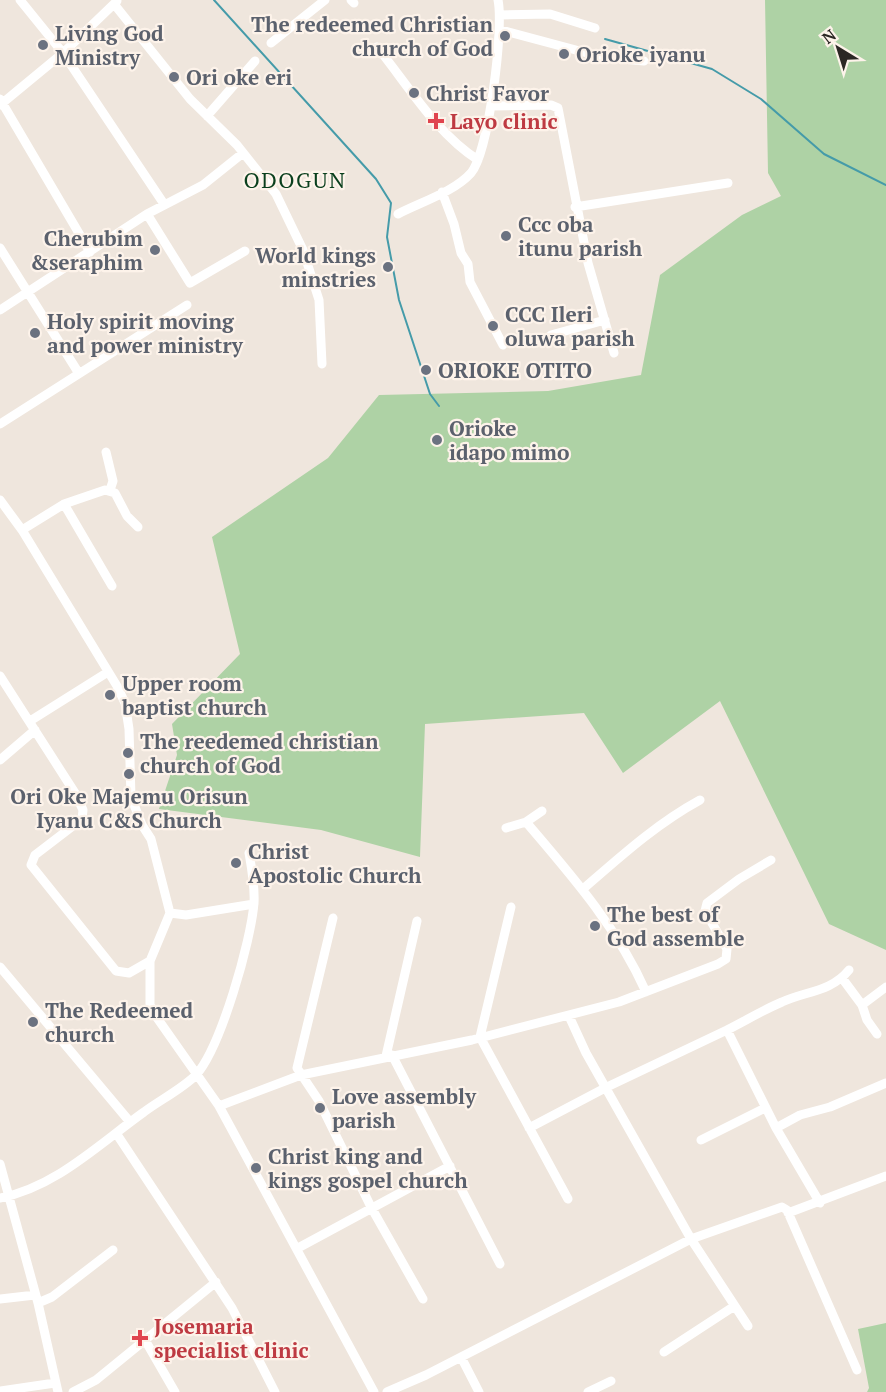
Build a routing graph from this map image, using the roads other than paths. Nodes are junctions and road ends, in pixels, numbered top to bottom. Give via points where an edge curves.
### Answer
1 (20, 0) edge
2 (325, 0) edge
3 (498, 0) edge
4 (116, 2) edge
5 (500, 15) junction
6 (595, 28) dead end
7 (501, 30) junction
8 (271, 43) dead end
9 (377, 47) dead end
10 (63, 53) junction
11 (255, 61) dead end
12 (645, 61) dead end
13 (1, 102) edge
14 (491, 106) junction
15 (207, 116) junction
16 (243, 153) junction
17 (478, 160) junction
18 (728, 183) dead end
19 (442, 192) junction
20 (164, 204) junction
21 (575, 207) junction
22 (147, 214) junction
23 (398, 214) dead end
24 (0, 248) edge
25 (245, 251) dead end
26 (90, 252) junction
27 (27, 292) junction
28 (187, 304) dead end
29 (0, 310) edge
30 (605, 320) junction
31 (551, 335) dead end
32 (503, 345) dead end
33 (614, 353) dead end
34 (322, 364) dead end
35 (78, 372) junction
36 (0, 424) edge
37 (106, 452) dead end
38 (110, 490) junction
39 (0, 500) edge
40 (64, 504) junction
41 (138, 527) dead end
42 (22, 530) junction
43 (112, 586) dead end
44 (108, 672) junction
45 (0, 676) edge
46 (4, 691) edge
47 (32, 726) junction
48 (0, 760) edge
49 (700, 800) dead end
50 (542, 811) dead end
51 (526, 822) junction
52 (506, 828) dead end
53 (249, 853) dead end
54 (771, 860) dead end
55 (583, 890) junction
56 (254, 904) junction
57 (511, 907) dead end
58 (170, 913) junction
59 (333, 918) dead end
60 (417, 921) dead end
61 (150, 961) junction
62 (0, 967) edge
63 (849, 970) dead end
64 (842, 978) junction
65 (886, 987) edge
66 (646, 992) junction
67 (862, 1005) junction
68 (569, 1016) junction
69 (727, 1030) junction
70 (878, 1034) dead end
71 (480, 1037) junction
72 (389, 1055) junction
73 (196, 1075) junction
74 (301, 1075) junction
75 (886, 1083) edge
76 (607, 1087) junction
77 (219, 1106) junction
78 (765, 1107) junction
79 (130, 1122) junction
80 (529, 1128) junction
81 (776, 1128) junction
82 (116, 1132) junction
83 (701, 1140) dead end
84 (0, 1164) edge
85 (450, 1166) junction
86 (886, 1176) edge
87 (4, 1197) edge
88 (568, 1199) dead end
89 (820, 1203) junction
90 (371, 1207) junction
91 (788, 1213) junction
92 (691, 1239) junction
93 (298, 1248) junction
94 (112, 1250) dead end
95 (500, 1264) dead end
96 (216, 1282) junction
97 (0, 1299) edge
98 (37, 1299) junction
99 (423, 1299) dead end
100 (733, 1307) junction
101 (748, 1326) dead end
102 (145, 1340) junction
103 (664, 1352) dead end
104 (461, 1357) junction
105 (857, 1370) dead end
106 (611, 1381) dead end
107 (57, 1387) edge
108 (0, 1391) edge
109 (73, 1392) edge
110 (175, 1392) edge
111 (275, 1392) edge
112 (374, 1392) edge
113 (387, 1392) edge
114 (479, 1392) edge
115 (588, 1392) edge

1 - 10 street
2 - 8 street
3 - 5 street
4 - 10 street
4 - 15 street
5 - 6 street via 550,14
5 - 7 street
7 - 12 street via 602,57
7 - 14 street
9 - 17 street via 447,135
10 - 13 street
10 - 20 street
11 - 15 street
13 - 26 street
14 - 17 street
14 - 21 street via 558,108
15 - 16 street
16 - 20 street via 203,185
16 - 34 street via 276,194 303,250 319,300
17 - 19 street via 466,177
18 - 21 street
19 - 23 street
19 - 32 street via 471,282
20 - 22 street
21 - 30 street
22 - 25 street via 190,282
22 - 26 street
24 - 27 street
26 - 27 street
27 - 29 street
27 - 35 street
28 - 35 street
30 - 31 street
30 - 33 street
35 - 36 street
37 - 38 street
38 - 40 street
38 - 41 street
39 - 42 street
40 - 42 street
40 - 43 street
42 - 44 street
44 - 47 street
44 - 58 street via 125,703 132,751 131,797 151,839
45 - 46 street
46 - 47 street
47 - 48 street
47 - 61 street via 84,814 75,826 35,855 31,865 116,970 129,973
49 - 55 street via 650,833
50 - 51 street
51 - 52 street
51 - 55 street
53 - 56 street
54 - 66 street via 706,906 707,915 727,949 726,959
55 - 66 street via 624,945
56 - 58 street via 186,915
56 - 73 street via 228,1005 211,1050
57 - 71 street
58 - 61 street
59 - 74 street via 298,1058
60 - 72 street
61 - 73 street via 150,1004
62 - 79 street
63 - 64 street
64 - 67 street
64 - 69 street
65 - 67 street
66 - 68 street
67 - 70 street
68 - 71 street
68 - 76 street
69 - 76 street
69 - 78 street
71 - 72 street
71 - 80 street
72 - 74 street
72 - 85 street
73 - 77 street
73 - 79 street
74 - 77 street
74 - 90 street
75 - 81 street
76 - 80 street
76 - 92 street
77 - 93 street
78 - 81 street
78 - 83 street
79 - 82 street
80 - 88 street
81 - 89 street
82 - 87 street via 64,1171
82 - 96 street
84 - 87 street
85 - 90 street
85 - 95 street
86 - 89 street
87 - 98 street
89 - 91 street
90 - 93 street
90 - 99 street
91 - 92 street via 782,1208
91 - 105 street
92 - 100 street
92 - 104 street
93 - 112 street via 313,1283
94 - 98 street via 52,1297
96 - 102 street
96 - 111 street
97 - 98 street
98 - 107 street
100 - 101 street
100 - 103 street
102 - 109 street via 96,1380
102 - 110 street
104 - 113 street
104 - 114 street
106 - 115 street
107 - 108 street

